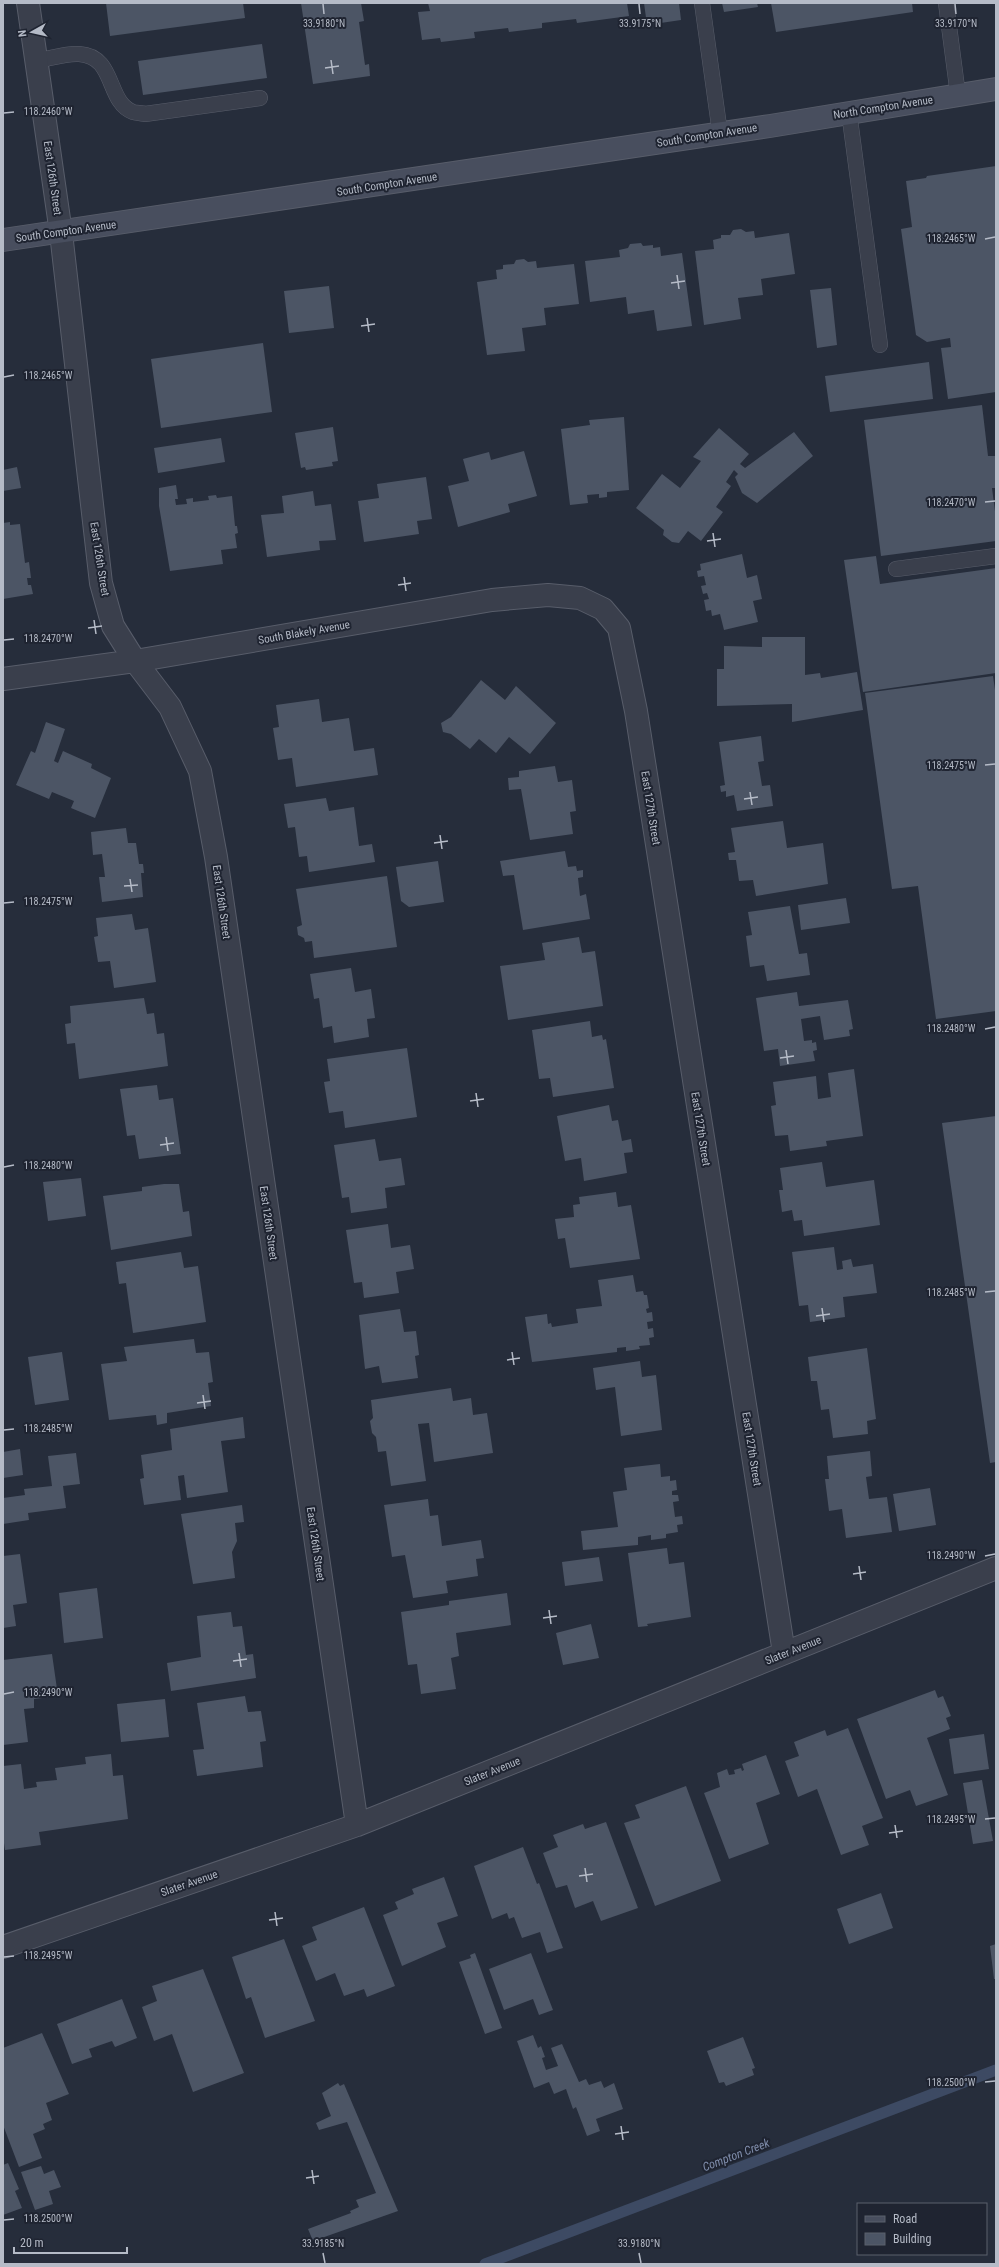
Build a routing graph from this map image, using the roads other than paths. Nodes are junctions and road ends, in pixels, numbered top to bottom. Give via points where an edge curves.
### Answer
1 (28, 3) edge
2 (702, 3) edge
3 (946, 3) edge
4 (36, 61) junction
5 (996, 89) edge
6 (958, 95) junction
7 (260, 98) dead end
8 (849, 112) junction
9 (770, 126) joint
10 (720, 133) junction
11 (61, 233) junction
12 (3, 240) edge
13 (880, 345) dead end
14 (996, 556) edge
15 (896, 569) dead end
16 (603, 610) joint
17 (135, 661) junction
18 (3, 679) edge
19 (996, 1568) edge
20 (784, 1654) junction
21 (357, 1825) junction
22 (3, 1947) edge

1 - 4 street, East 126th Street
2 - 10 lane
3 - 6 lane
4 - 7 lane via 79,54 93,58 101,63 121,103 132,112 145,114
4 - 11 street, East 126th Street
5 - 6 main road, North Compton Avenue
6 - 8 main road, North Compton Avenue
8 - 9 main road, North Compton Avenue
8 - 13 lane
9 - 10 main road, South Compton Avenue
10 - 11 main road, South Compton Avenue
11 - 12 main road, South Compton Avenue
11 - 17 street, East 126th Street via 101,583 113,626
14 - 15 lane
16 - 17 street, South Blakely Avenue via 580,598 548,595 492,600
16 - 20 street, East 127th Street via 619,628 636,711
17 - 18 street, South Blakely Avenue
17 - 21 street, East 126th Street via 170,707 200,770 217,865
19 - 20 street, Slater Avenue
20 - 21 street, Slater Avenue
21 - 22 street, Slater Avenue

